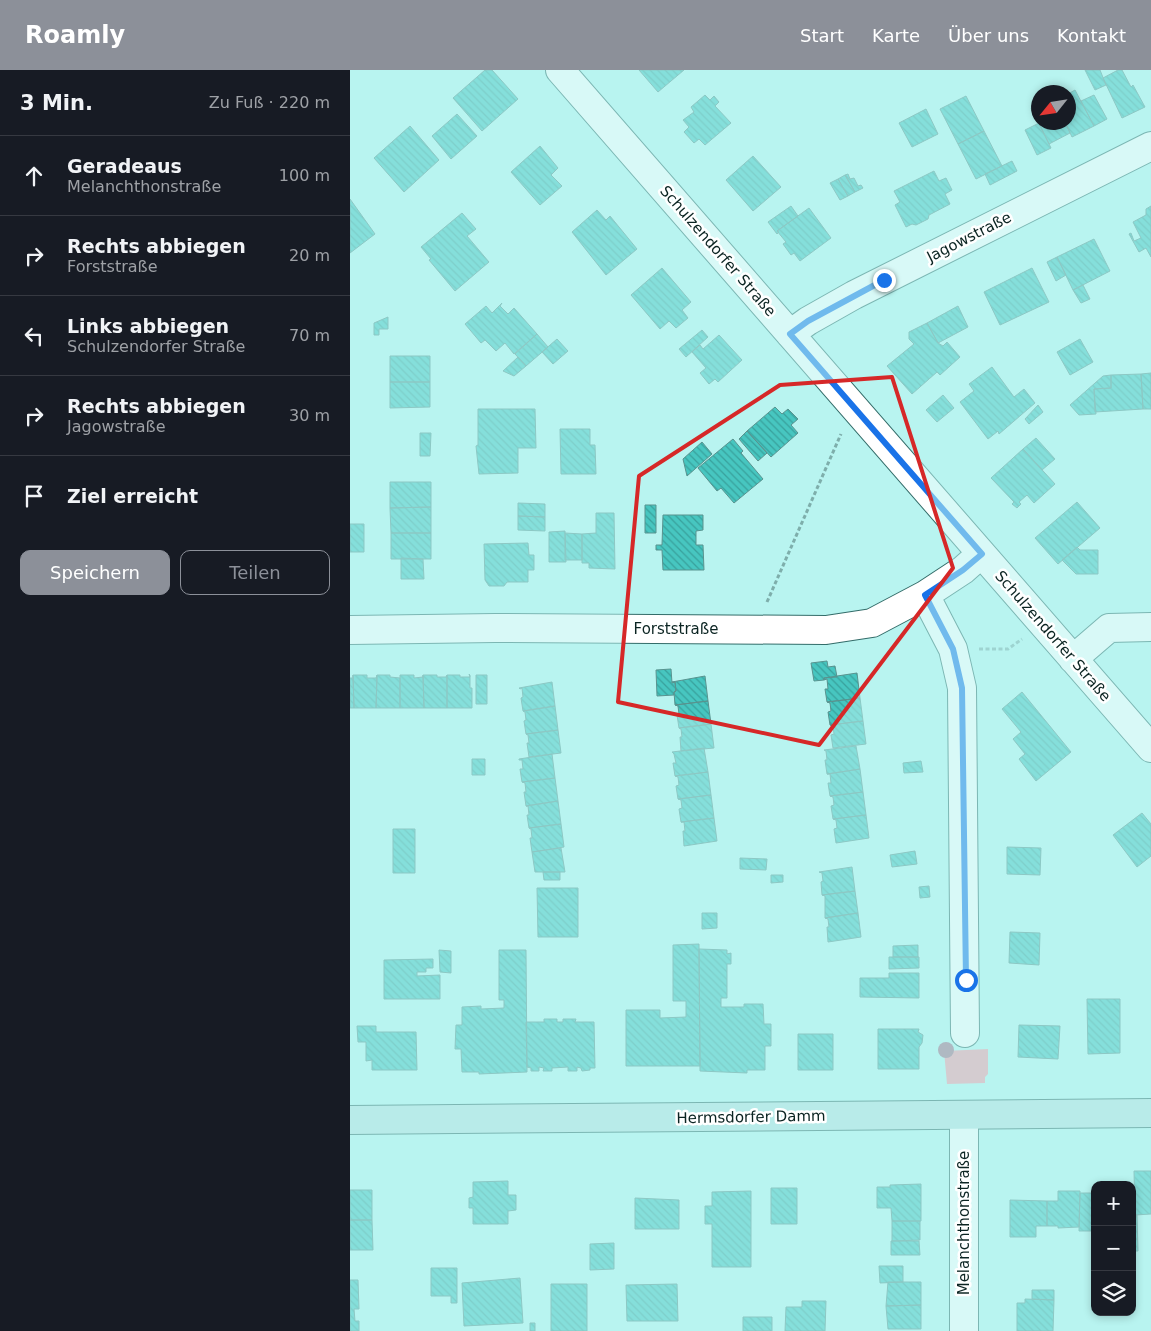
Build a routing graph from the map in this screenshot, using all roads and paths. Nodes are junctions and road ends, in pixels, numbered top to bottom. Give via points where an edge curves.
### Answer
1 (560, 70) edge
2 (1151, 146) edge
3 (790, 334) junction
4 (842, 431) dead end
5 (982, 554) junction
6 (925, 595) junction
7 (766, 604) dead end
8 (1151, 628) edge
9 (350, 630) edge
10 (1022, 638) dead end
11 (972, 649) dead end
12 (1073, 659) junction
13 (1151, 748) edge
14 (965, 1032) dead end
15 (1151, 1113) edge
16 (964, 1115) junction
17 (350, 1120) edge
18 (964, 1331) edge

1 - 3 street, Schulzendorfer Straße
2 - 3 street, Jagowstraße via 854,295
3 - 5 street, Schulzendorfer Straße
4 - 7 path
5 - 6 street, Forststraße
5 - 12 street, Schulzendorfer Straße
6 - 9 street, Forststraße via 872,623 826,630
6 - 14 street via 953,649 962,688
8 - 12 street via 1109,628
10 - 11 path via 1008,649
12 - 13 street, Schulzendorfer Straße
15 - 16 main road, Hermsdorfer Damm
16 - 17 main road, Hermsdorfer Damm
16 - 18 street, Melanchthonstraße

